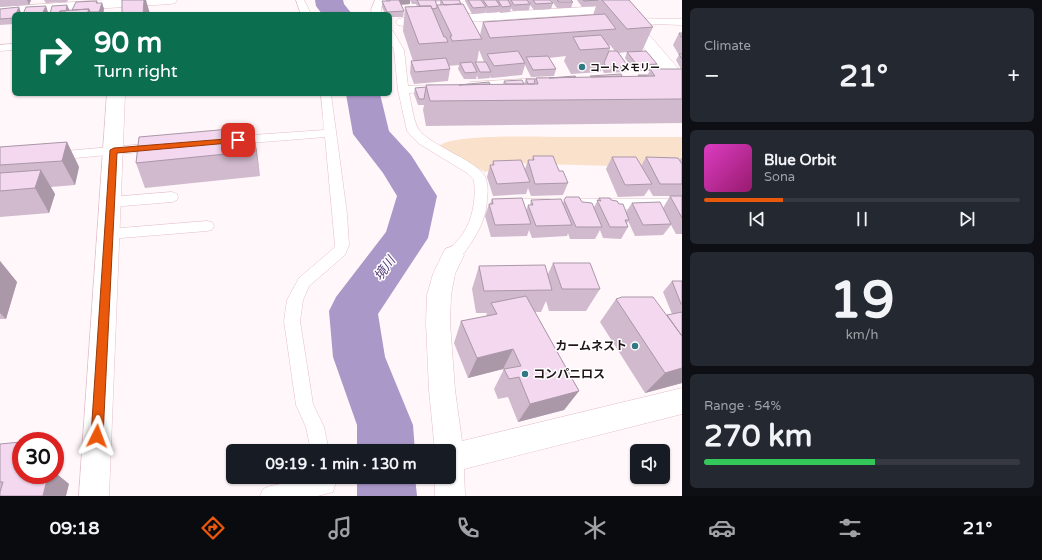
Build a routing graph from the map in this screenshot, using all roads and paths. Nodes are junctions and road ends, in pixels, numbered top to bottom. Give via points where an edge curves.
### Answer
1 (170, 0) edge
2 (300, 0) edge
3 (379, 0) edge
4 (615, 5) edge
5 (121, 6) edge
6 (0, 11) edge
7 (305, 12) edge
8 (377, 12) edge
9 (629, 21) junction
10 (403, 22) dead end
11 (682, 22) edge
12 (392, 36) edge
13 (12, 47) edge
14 (0, 48) edge
15 (659, 75) edge
16 (679, 79) edge
17 (556, 80) edge
18 (457, 86) edge
19 (441, 87) edge
20 (403, 90) junction
21 (116, 96) edge
22 (326, 96) edge
23 (330, 133) junction
24 (230, 141) edge
25 (168, 146) edge
26 (114, 150) junction
27 (46, 156) edge
28 (172, 197) dead end
29 (111, 202) junction
30 (481, 204) junction
31 (682, 204) edge
32 (207, 226) dead end
33 (109, 234) junction
34 (453, 255) joint
35 (682, 401) edge
36 (319, 444) edge
37 (448, 444) edge
38 (456, 456) edge
39 (326, 484) edge
40 (450, 484) edge
41 (94, 496) edge
42 (270, 496) edge
43 (450, 496) edge

1 - 5 street
2 - 7 lane
3 - 8 lane
4 - 9 street
4 - 10 street
5 - 6 street
9 - 11 lane
9 - 16 street
12 - 20 lane via 399,50
13 - 14 lane
15 - 16 lane
17 - 18 lane
19 - 20 lane
20 - 30 lane via 413,131 422,140 477,174 481,184
21 - 26 street
22 - 23 lane
23 - 24 lane
23 - 36 lane via 342,245 340,251 304,282 295,300 292,321 305,404 315,427
25 - 26 lane
26 - 27 lane
26 - 29 street
28 - 29 lane
29 - 33 street
30 - 31 lane
30 - 34 lane via 470,235
32 - 33 lane
33 - 41 street
34 - 37 street via 444,274 438,323
35 - 38 street
39 - 42 lane
40 - 43 street

